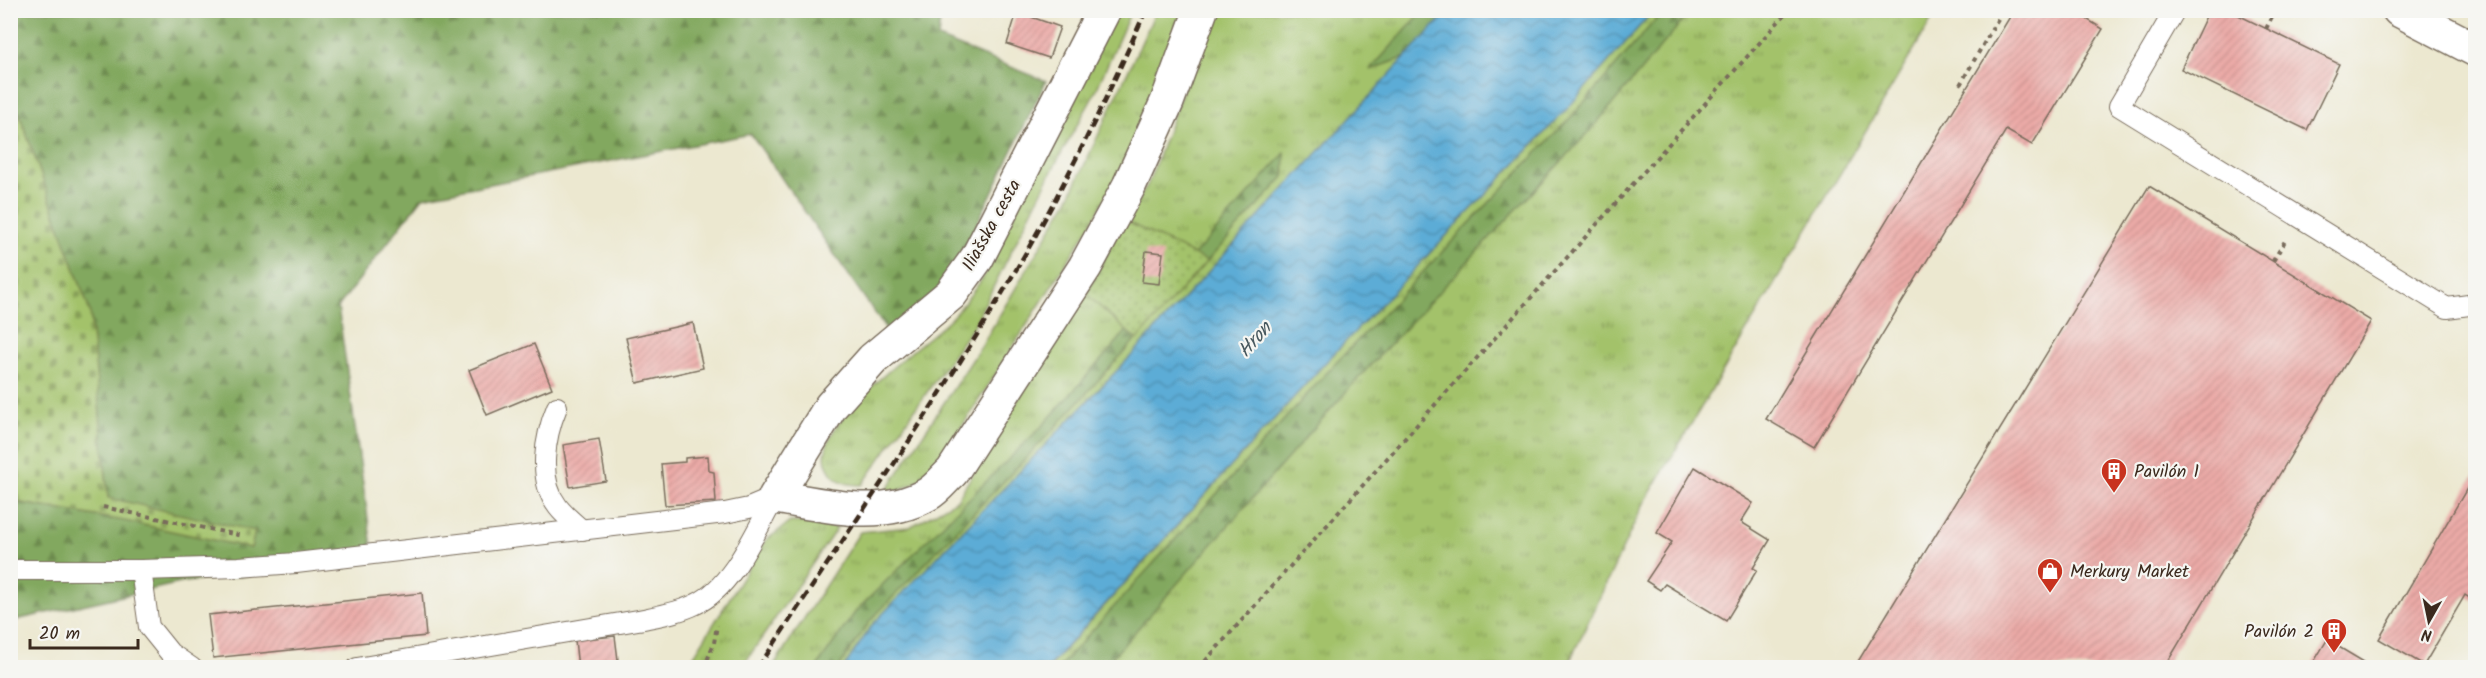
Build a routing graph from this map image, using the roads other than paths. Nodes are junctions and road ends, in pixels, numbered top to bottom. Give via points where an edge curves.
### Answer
1 (1104, 10) edge
2 (1201, 10) edge
3 (2175, 10) edge
4 (2399, 10) edge
5 (2475, 50) edge
6 (2475, 304) edge
7 (557, 407) dead end
8 (775, 496) junction
9 (582, 530) junction
10 (10, 570) edge
11 (141, 570) junction
12 (192, 668) edge
13 (357, 668) edge

1 - 8 street, Iliašska cesta via 977,258 951,294 873,359 831,406
2 - 8 street via 1167,102 1129,186 1084,267 952,472 930,493 901,507 862,510
3 - 6 lane via 2119,106 2447,308
4 - 5 street
7 - 9 lane via 549,426 545,462 549,489 558,507
8 - 9 lane via 725,513
8 - 13 lane, Iliašska cesta via 729,575 717,591 698,604 638,620
9 - 11 lane via 296,563
10 - 11 lane
11 - 12 lane via 149,627 170,653

